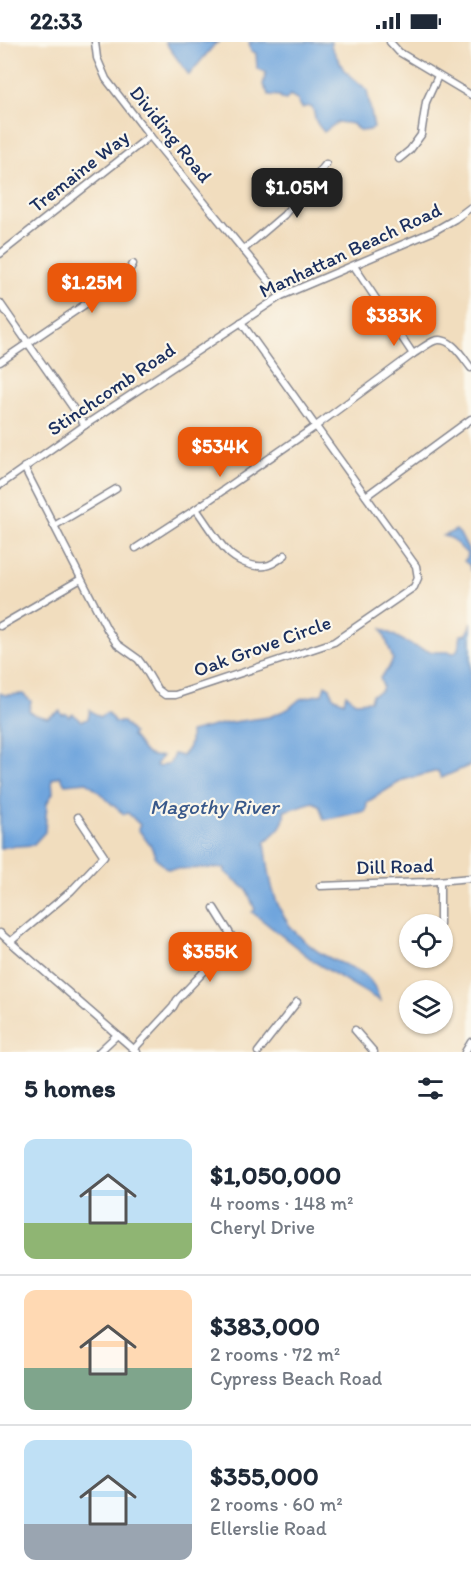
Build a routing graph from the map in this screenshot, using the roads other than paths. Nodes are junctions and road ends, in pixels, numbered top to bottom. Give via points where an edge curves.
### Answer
1 (95, 42) edge
2 (390, 42) edge
3 (438, 76) junction
4 (471, 95) edge
5 (150, 136) junction
6 (399, 159) dead end
7 (326, 164) dead end
8 (471, 207) edge
9 (243, 250) junction
10 (0, 254) edge
11 (133, 264) dead end
12 (354, 266) junction
13 (281, 296) junction
14 (0, 303) edge
15 (241, 322) junction
16 (29, 343) junction
17 (413, 354) junction
18 (0, 362) edge
19 (471, 368) edge
20 (471, 419) edge
21 (85, 425) junction
22 (316, 426) junction
23 (24, 467) junction
24 (0, 485) edge
25 (116, 489) dead end
26 (366, 496) junction
27 (196, 509) junction
28 (54, 526) junction
29 (136, 548) dead end
30 (285, 555) dead end
31 (81, 579) junction
32 (0, 626) edge
33 (78, 817) dead end
34 (471, 878) edge
35 (440, 881) junction
36 (320, 886) dead end
37 (214, 908) dead end
38 (440, 914) edge
39 (0, 933) edge
40 (10, 942) junction
41 (297, 1002) dead end
42 (355, 1030) dead end
43 (117, 1035) junction
44 (471, 1042) edge
45 (135, 1051) edge
46 (99, 1052) edge
47 (258, 1052) edge
48 (374, 1052) edge
49 (465, 1052) edge

1 - 5 street, Dividing Road via 106,79
2 - 3 street
3 - 4 street
3 - 6 street via 426,102 421,135
5 - 9 street, Dividing Road
5 - 10 street, Tremaine Way
7 - 9 street via 284,215
8 - 12 street, Manhattan Beach Road via 434,231
9 - 13 street, Dividing Road
11 - 16 street via 126,276
12 - 13 street, Manhattan Beach Road
12 - 17 street
13 - 15 street, Manhattan Beach Road
14 - 16 street
15 - 21 street, Stinchcomb Road
15 - 22 street, Oak Grove Circle
16 - 18 street
16 - 21 street
17 - 19 street via 440,340 458,351
17 - 22 street
20 - 26 street
21 - 23 street, Stinchcomb Road
22 - 26 street, Oak Grove Circle
22 - 27 street
23 - 24 street, Stinchcomb Road
23 - 28 street, Oak Grove Circle
25 - 28 street
26 - 31 street, Oak Grove Circle via 416,566 418,578 414,587 334,642 175,695 165,695 157,689 138,659 117,644
27 - 29 street
27 - 30 street via 238,560 266,566
28 - 31 street, Oak Grove Circle
31 - 32 street
33 - 40 street via 104,856 71,891
34 - 35 street, Dill Road
35 - 36 street, Dill Road
35 - 38 street
37 - 45 street via 234,940
39 - 40 street
40 - 43 street
41 - 47 street
42 - 48 street
43 - 45 street
43 - 46 street
44 - 49 street

